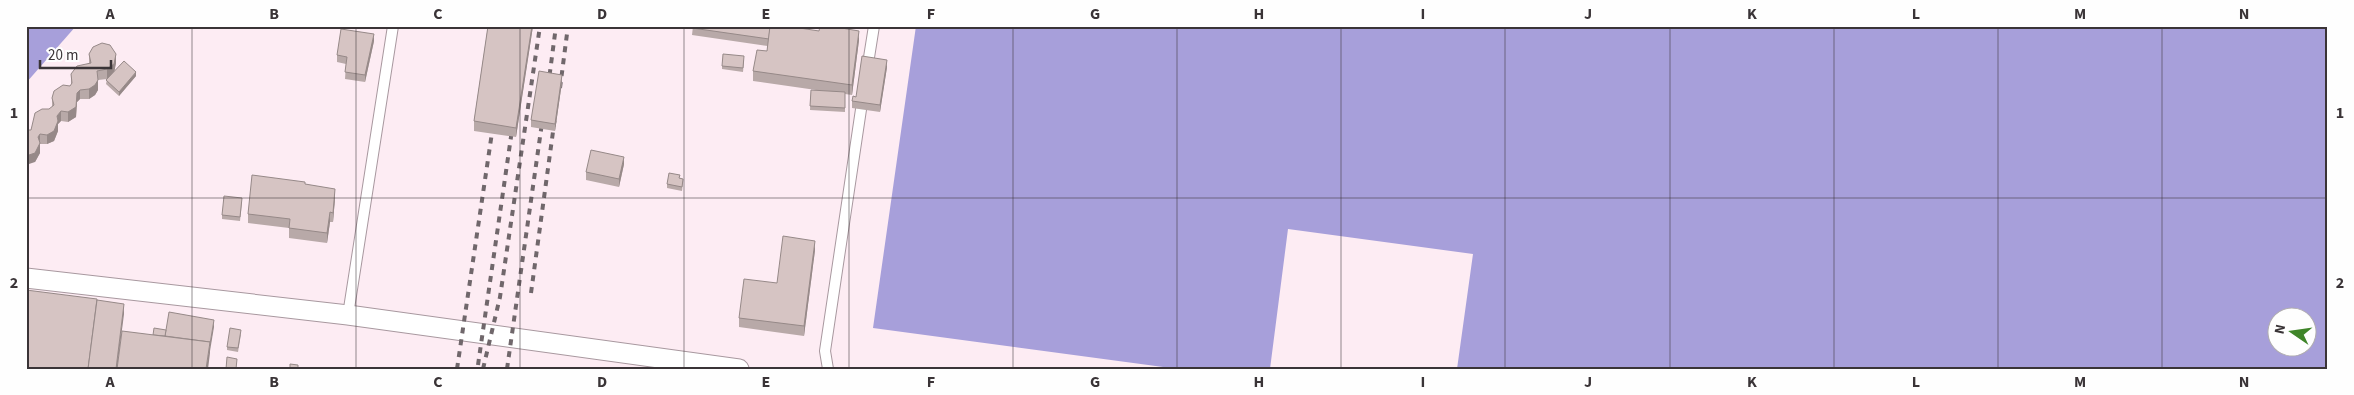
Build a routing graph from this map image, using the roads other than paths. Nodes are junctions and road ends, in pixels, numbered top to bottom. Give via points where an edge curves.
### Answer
1 (393, 26) edge
2 (874, 26) edge
3 (26, 278) edge
4 (348, 315) junction
5 (739, 369) edge
6 (828, 369) edge

1 - 4 lane
2 - 6 lane via 825,351
3 - 4 street
4 - 5 street

